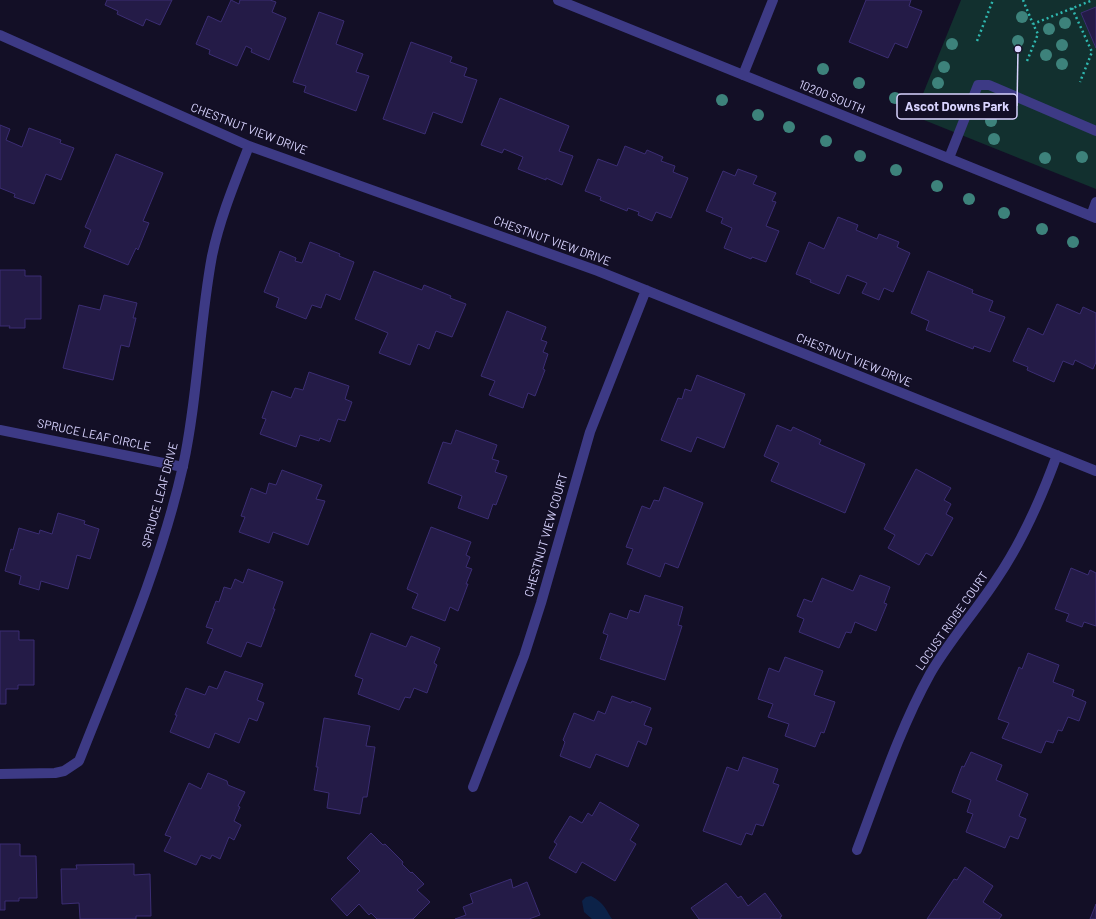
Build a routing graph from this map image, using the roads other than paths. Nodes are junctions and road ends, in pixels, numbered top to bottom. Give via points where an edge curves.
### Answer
1 (558, 0) edge
2 (773, 0) edge
3 (0, 35) edge
4 (743, 75) junction
5 (1096, 131) edge
6 (249, 146) junction
7 (949, 158) junction
8 (1096, 202) edge
9 (1094, 217) edge
10 (646, 290) junction
11 (0, 430) edge
12 (1057, 455) junction
13 (183, 467) junction
14 (1096, 471) edge
15 (0, 774) edge
16 (473, 788) dead end
17 (857, 850) dead end

1 - 4 street, 10200 SOUTH
2 - 4 street
3 - 6 street, CHESTNUT VIEW DRIVE
4 - 7 street, 10200 SOUTH
5 - 7 street via 989,86 978,85
6 - 10 street, CHESTNUT VIEW DRIVE
6 - 13 street, SPRUCE LEAF DRIVE via 221,221 213,255 191,427
7 - 9 street, 10200 SOUTH
8 - 9 street
10 - 12 street, CHESTNUT VIEW DRIVE
10 - 16 street, CHESTNUT VIEW COURT via 590,432 524,656
11 - 13 street, SPRUCE LEAF CIRCLE
12 - 14 street, CHESTNUT VIEW DRIVE
12 - 17 street, LOCUST RIDGE COURT via 1046,486 1012,556 947,647 921,692
13 - 15 street, SPRUCE LEAF DRIVE via 164,539 79,761 64,771 55,773

